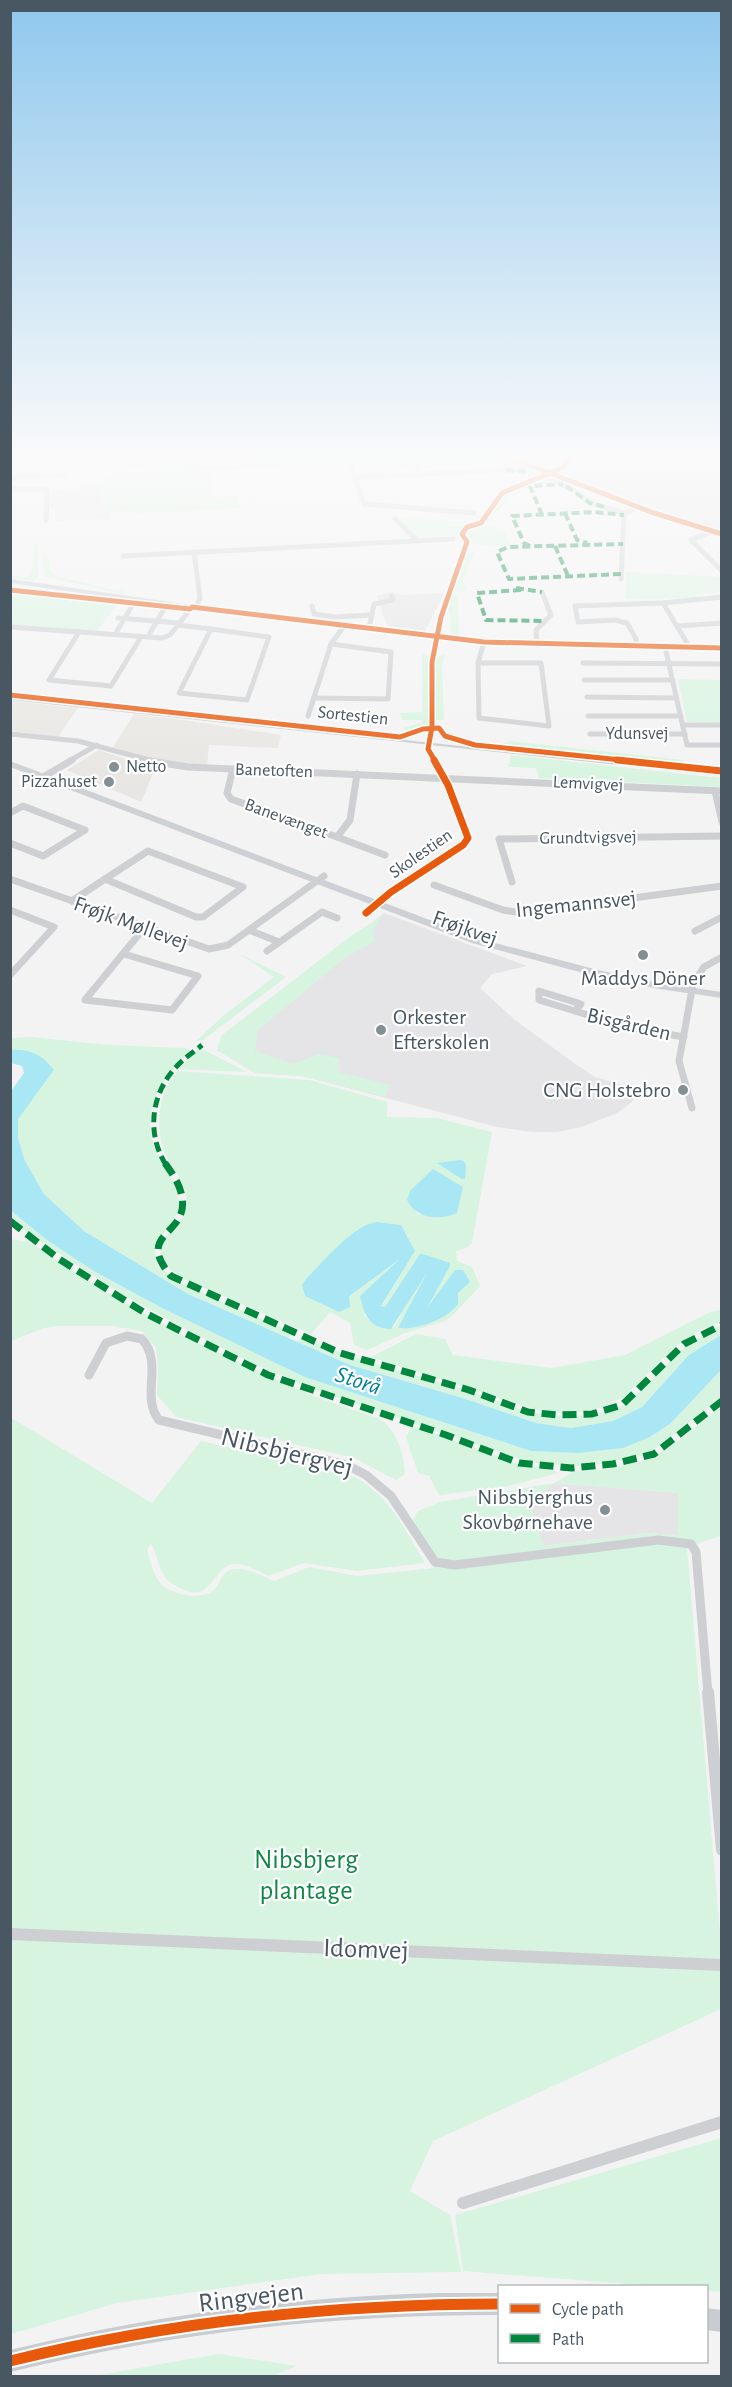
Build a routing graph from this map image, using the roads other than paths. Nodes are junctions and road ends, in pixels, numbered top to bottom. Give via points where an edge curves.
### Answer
1 (196, 565) edge
2 (622, 565) edge
3 (621, 579) dead end
4 (10, 581) edge
5 (542, 592) dead end
6 (392, 596) dead end
7 (722, 597) edge
8 (663, 603) junction
9 (132, 606) dead end
10 (312, 606) dead end
11 (194, 607) junction
12 (164, 609) dead end
13 (370, 615) junction
14 (121, 618) junction
15 (157, 621) junction
16 (722, 623) edge
17 (179, 624) junction
18 (344, 626) junction
19 (678, 626) junction
20 (13, 627) edge
21 (212, 629) junction
22 (369, 629) junction
23 (117, 631) dead end
24 (79, 632) junction
25 (10, 633) edge
26 (150, 633) dead end
27 (141, 637) junction
28 (484, 642) junction
29 (331, 644) junction
30 (537, 645) junction
31 (636, 646) junction
32 (665, 647) junction
33 (690, 648) junction
34 (722, 648) edge
35 (478, 663) junction
36 (583, 663) dead end
37 (669, 664) junction
38 (722, 664) edge
39 (584, 680) dead end
40 (673, 681) junction
41 (314, 698) junction
42 (587, 698) dead end
43 (676, 698) junction
44 (308, 716) dead end
45 (588, 716) dead end
46 (681, 716) junction
47 (682, 725) junction
48 (722, 725) edge
49 (10, 734) edge
50 (590, 734) dead end
51 (685, 734) junction
52 (722, 745) edge
53 (97, 746) junction
54 (10, 764) edge
55 (233, 769) junction
56 (357, 774) junction
57 (45, 776) junction
58 (454, 778) joint
59 (718, 791) edge
60 (10, 813) edge
61 (722, 822) edge
62 (722, 836) edge
63 (337, 837) junction
64 (216, 841) junction
65 (10, 843) edge
66 (385, 855) dead end
67 (105, 879) junction
68 (317, 880) junction
69 (11, 881) edge
70 (512, 882) dead end
71 (434, 885) dead end
72 (722, 886) edge
73 (72, 902) junction
74 (10, 910) edge
75 (722, 917) edge
76 (336, 918) dead end
77 (144, 928) junction
78 (249, 930) junction
79 (695, 931) dead end
80 (279, 942) junction
81 (267, 951) dead end
82 (124, 954) junction
83 (722, 957) edge
84 (10, 975) edge
85 (722, 987) edge
86 (692, 988) junction
87 (722, 994) edge
88 (575, 1011) junction
89 (684, 1036) junction
90 (692, 1108) dead end
91 (89, 1375) dead end
92 (716, 1722) edge
93 (722, 1850) edge
94 (10, 1934) edge
95 (722, 1965) edge
96 (722, 2122) edge
97 (463, 2203) dead end
98 (498, 2304) edge
99 (10, 2361) edge

1 - 11 street via 200,598
2 - 3 street
4 - 11 street
5 - 30 street via 551,615 536,630
6 - 13 street via 393,600 374,604
7 - 8 street
8 - 19 street
8 - 31 street via 575,606 578,622 627,623
9 - 14 street
10 - 13 street via 314,614
11 - 17 street
11 - 18 street
12 - 15 street
13 - 22 street
14 - 15 street
14 - 23 street
15 - 17 street
15 - 26 street
16 - 19 street
17 - 21 street
17 - 27 street via 166,637
18 - 22 street
18 - 29 street
19 - 33 street
20 - 24 street
20 - 25 street
21 - 21 street via 269,637 247,700 179,693
22 - 28 street
24 - 27 street
24 - 27 street via 49,680 111,686
28 - 30 street
28 - 35 street
29 - 41 street
29 - 41 street via 391,652 388,699
30 - 31 street
31 - 32 street
32 - 33 street
32 - 37 street, Ydunsvej
33 - 34 street
35 - 35 street via 479,718 549,726 541,663
36 - 37 street
37 - 38 street
37 - 40 street, Ydunsvej
39 - 40 street
40 - 43 street, Ydunsvej
41 - 44 street
42 - 43 street, Ydunsvej
43 - 46 street, Ydunsvej
45 - 46 street, Ydunsvej
46 - 47 street, Ydunsvej
47 - 48 street, Ydunsvej
47 - 51 street, Ydunsvej
49 - 53 street, Banetoften
50 - 51 street, Ydunsvej
51 - 52 street, Ydunsvej via 687,745
53 - 55 street, Banetoften via 164,764
53 - 57 street
54 - 57 street, Frøjkvej
55 - 56 street, Banetoften
55 - 63 street, Banevænget via 227,793 231,799
56 - 58 street, Banetoften
56 - 63 street, Banevænget via 350,820
57 - 64 street, Frøjkvej
58 - 59 street, Lemvigvej
59 - 61 street
60 - 65 street via 23,806 85,830 43,856
62 - 70 street, Grundtvigsvej via 499,839
63 - 66 street, Banevænget
64 - 68 street, Frøjkvej
64 - 68 street, Frøjkvej via 277,859
67 - 67 street via 148,851 243,887 203,917 196,917
67 - 73 street
68 - 78 street, Frøjk Møllevej
68 - 86 street, Frøjkvej via 528,958 632,982
69 - 73 street, Frøjk Møllevej
71 - 72 street, Ingemannsvej via 522,913
73 - 77 street, Frøjk Møllevej
74 - 84 street via 54,927
75 - 79 street
76 - 80 street via 322,912
77 - 78 street, Frøjk Møllevej via 209,948 228,945
77 - 82 street
78 - 80 street
80 - 81 street
82 - 82 street via 85,1000 172,1010 198,976
83 - 86 street via 697,972
85 - 86 street, Frøjkvej
86 - 87 street, Frøjkvej
86 - 89 street
88 - 88 street, Bisgården via 581,1004 539,991 539,1000
88 - 89 street, Bisgården via 627,1027
89 - 90 street via 679,1061
91 - 92 street, Nibsbjergvej via 106,1343 129,1334 139,1335 151,1353 150,1400 159,1420 347,1465 368,1474 401,1507 422,1548 435,1562 455,1565 658,1540 691,1544 696,1552
92 - 93 street, Nibsbjergvej
94 - 95 street, Idomvej
96 - 97 street
98 - 99 main road, Ringvejen via 377,2306 244,2317 133,2334

